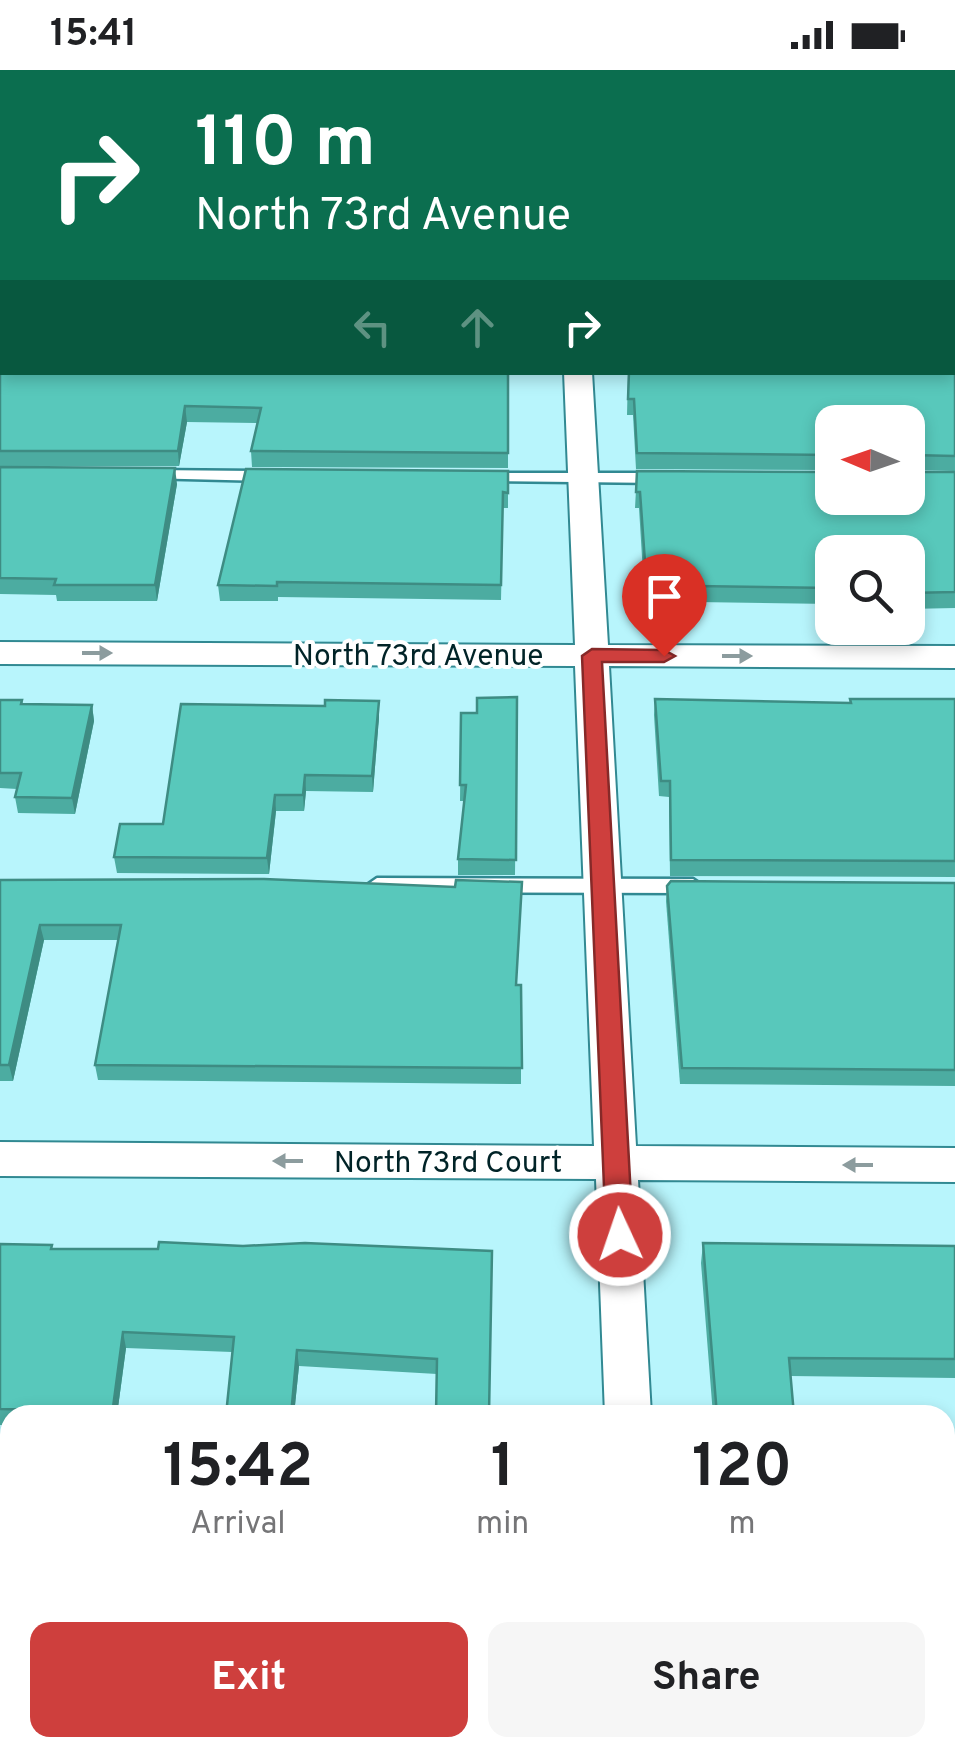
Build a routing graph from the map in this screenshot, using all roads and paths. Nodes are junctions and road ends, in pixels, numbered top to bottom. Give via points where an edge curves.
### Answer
1 (578, 375) edge
2 (136, 475) edge
3 (292, 476) edge
4 (467, 478) edge
5 (584, 478) junction
6 (680, 478) edge
7 (0, 652) edge
8 (592, 656) junction
9 (955, 658) edge
10 (350, 885) edge
11 (603, 886) junction
12 (720, 886) edge
13 (0, 1159) edge
14 (616, 1163) junction
15 (955, 1165) edge
16 (628, 1405) edge

1 - 5 street
2 - 3 lane
4 - 5 lane
5 - 6 lane
5 - 8 street
7 -> 8 street, North 73rd Avenue
8 -> 9 street, North 73rd Avenue
8 - 11 street
10 - 11 lane
11 - 12 lane
11 - 14 street
14 -> 13 street, North 73rd Court
15 -> 14 street, North 73rd Court
14 - 16 street

